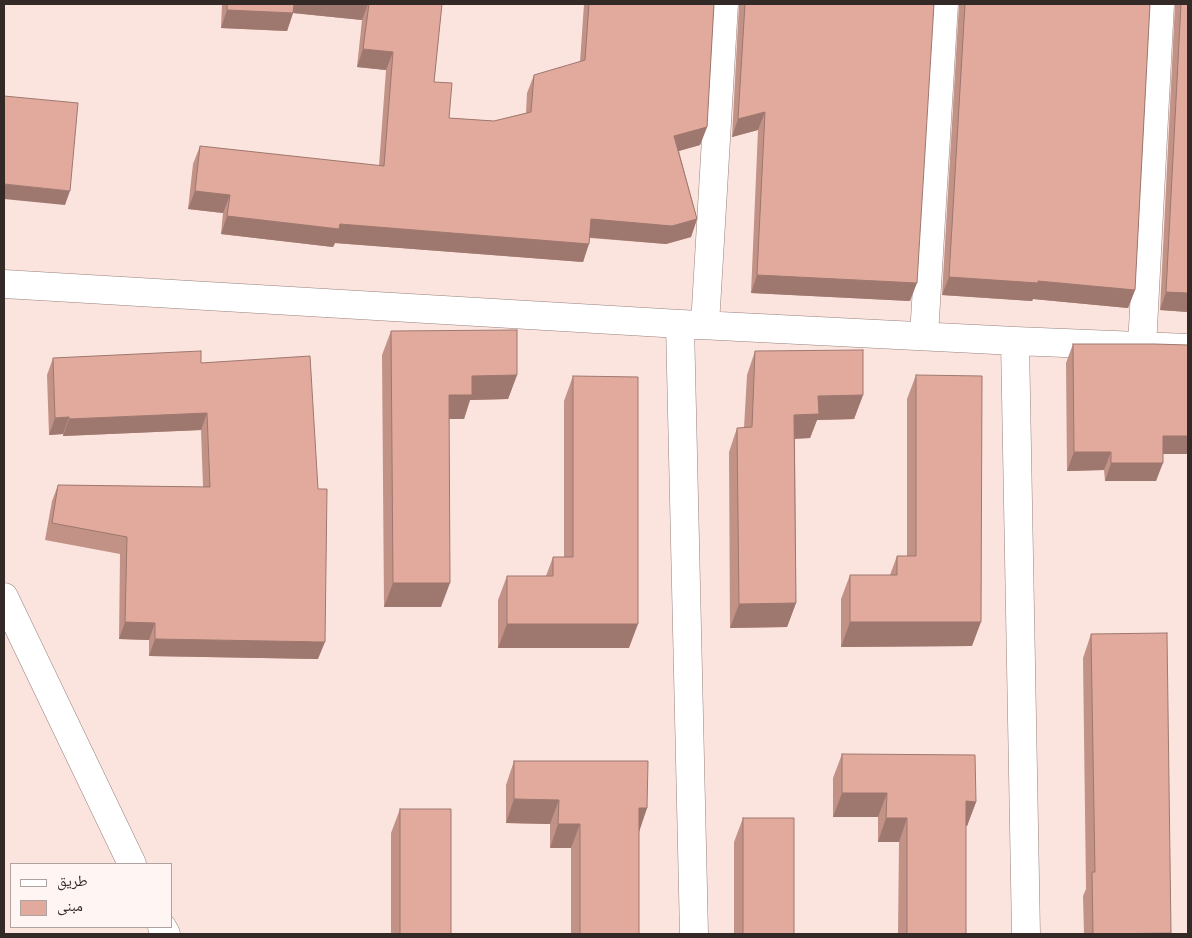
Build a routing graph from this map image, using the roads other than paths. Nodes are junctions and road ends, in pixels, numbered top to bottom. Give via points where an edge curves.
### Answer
1 (724, 4) edge
2 (944, 4) edge
3 (1160, 4) edge
4 (4, 284) edge
5 (693, 325) junction
6 (924, 336) junction
7 (1015, 341) junction
8 (1142, 347) junction
9 (1188, 348) edge
10 (4, 596) edge
11 (132, 863) edge
12 (694, 934) edge
13 (1026, 934) edge

1 - 5 street
2 - 6 street
3 - 8 street
4 - 5 street
5 - 6 street
5 - 12 street
6 - 7 street
7 - 8 street
7 - 13 street
8 - 9 street
10 - 11 street

